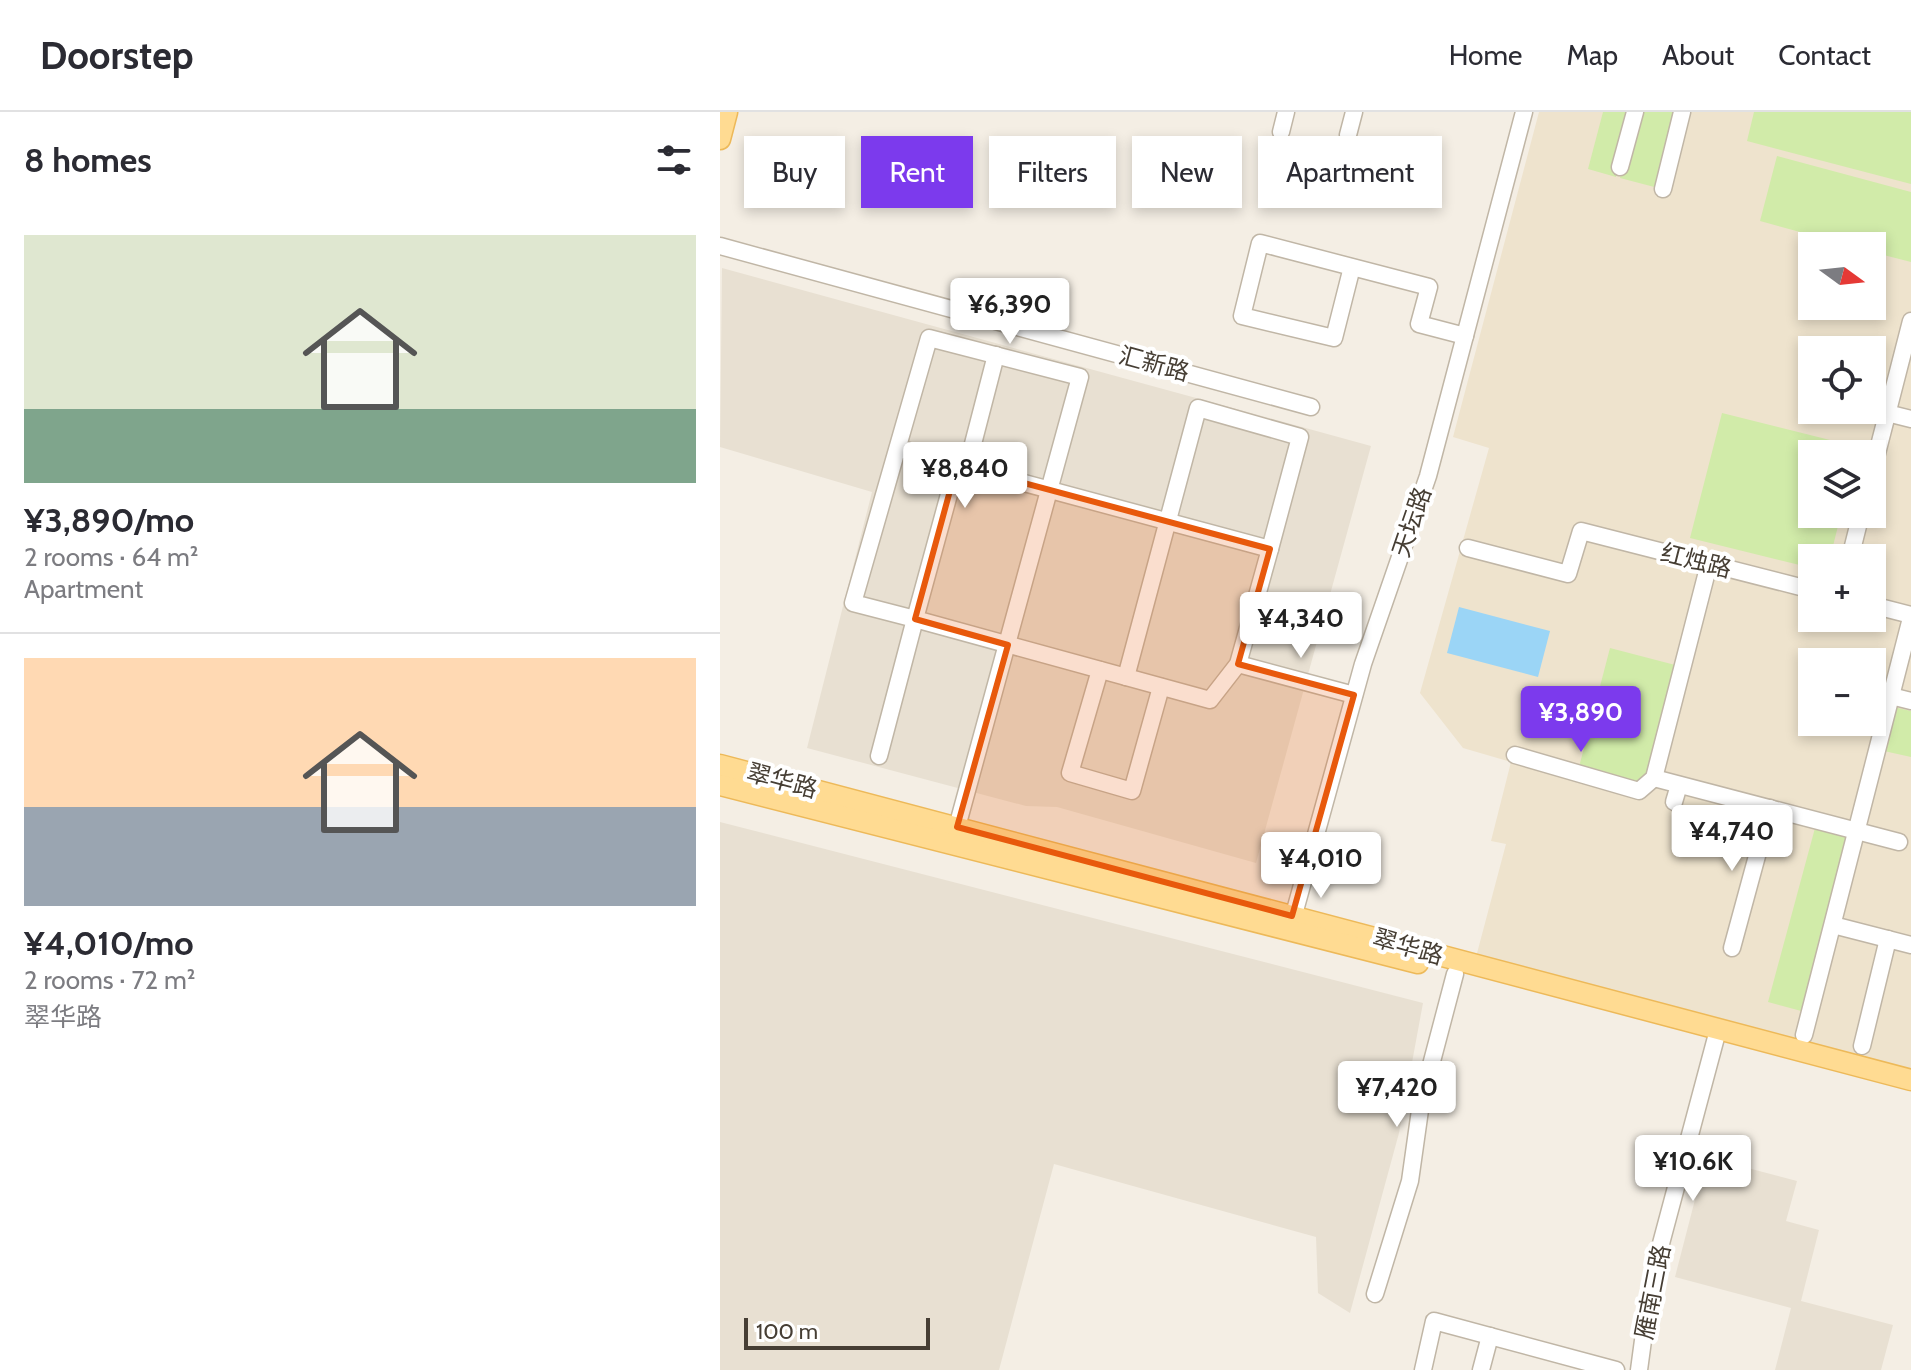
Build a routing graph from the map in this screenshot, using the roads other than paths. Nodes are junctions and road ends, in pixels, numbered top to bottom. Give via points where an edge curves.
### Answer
1 (727, 112) edge
2 (1286, 112) edge
3 (1354, 112) edge
4 (1524, 112) edge
5 (1635, 112) edge
6 (1682, 112) edge
7 (1281, 132) dead end
8 (1348, 135) dead end
9 (720, 139) edge
10 (1620, 167) dead end
11 (1663, 189) dead end
12 (720, 246) edge
13 (1352, 267) junction
14 (1911, 321) edge
15 (1465, 336) junction
16 (996, 355) junction
17 (1311, 407) dead end
18 (1887, 413) junction
19 (1911, 419) edge
20 (1880, 440) edge
21 (898, 448) junction
22 (962, 466) junction
23 (1049, 490) junction
24 (1167, 522) junction
25 (1468, 548) dead end
26 (1270, 549) junction
27 (1709, 564) junction
28 (1798, 586) edge
29 (1886, 609) edge
30 (1911, 616) edge
31 (915, 619) junction
32 (1008, 645) junction
33 (1238, 664) junction
34 (1100, 670) junction
35 (1126, 677) junction
36 (1161, 687) junction
37 (1354, 695) junction
38 (1891, 696) junction
39 (1911, 701) edge
40 (1515, 755) dead end
41 (879, 756) dead end
42 (720, 765) edge
43 (1654, 778) junction
44 (720, 785) edge
45 (1679, 785) junction
46 (1674, 802) dead end
47 (1770, 808) junction
48 (957, 827) junction
49 (1858, 831) junction
50 (1899, 842) dead end
51 (1291, 922) junction
52 (1833, 925) junction
53 (1888, 939) junction
54 (1911, 945) edge
55 (1732, 948) dead end
56 (1455, 974) junction
57 (1716, 1035) junction
58 (1804, 1035) dead end
59 (1862, 1046) dead end
60 (1911, 1080) edge
61 (1911, 1094) edge
62 (1375, 1294) dead end
63 (1490, 1336) junction
64 (1423, 1370) edge
65 (1481, 1370) edge
66 (1616, 1370) edge
67 (1639, 1370) edge

1 - 9 main road
2 - 7 street
3 - 8 street
4 - 15 street, 天坛路
5 - 10 street
6 - 11 street
12 - 17 street, 汇新路
13 - 13 street via 1260,243 1242,316 1334,338
13 - 15 street via 1429,287 1419,324
14 - 18 street
15 - 37 street, 天坛路 via 1428,476
16 - 21 street via 929,338
16 - 22 street
16 - 23 street via 1080,377
18 - 19 street
18 - 20 street
21 - 22 street
21 - 31 street via 853,603
22 - 23 street
22 - 31 street
23 - 24 street
23 - 32 street
24 - 26 street
24 - 26 street via 1198,408 1300,437
24 - 35 street
25 - 27 street, 红烛路 via 1568,574 1581,531
26 - 33 street
27 - 28 street, 红烛路
27 - 43 street
29 - 30 street
30 - 38 street
31 - 32 street
31 - 41 street
32 - 34 street
32 - 48 street
33 - 36 street via 1210,700
33 - 37 street
34 - 35 street
34 - 36 street via 1070,773 1132,791
35 - 36 street
37 - 51 street, 天坛路
38 - 39 street
38 - 49 street
40 - 43 street via 1639,791
42 - 48 main road, 翠华路
43 - 45 street
44 - 51 main road, 翠华路
45 - 46 street
45 - 47 street
47 - 49 street
47 - 55 street
48 - 51 main road, 翠华路
49 - 50 street
49 - 52 street
51 - 56 main road, 翠华路
51 - 57 main road, 翠华路
52 - 53 street
52 - 58 street
53 - 54 street
53 - 59 street
56 - 57 main road, 翠华路
56 - 62 street via 1421,1103 1410,1181
57 - 60 main road, 翠华路
57 - 61 main road, 翠华路
57 - 67 street, 雁南三路 via 1651,1281
63 - 64 street via 1434,1321
63 - 65 street
63 - 66 street

